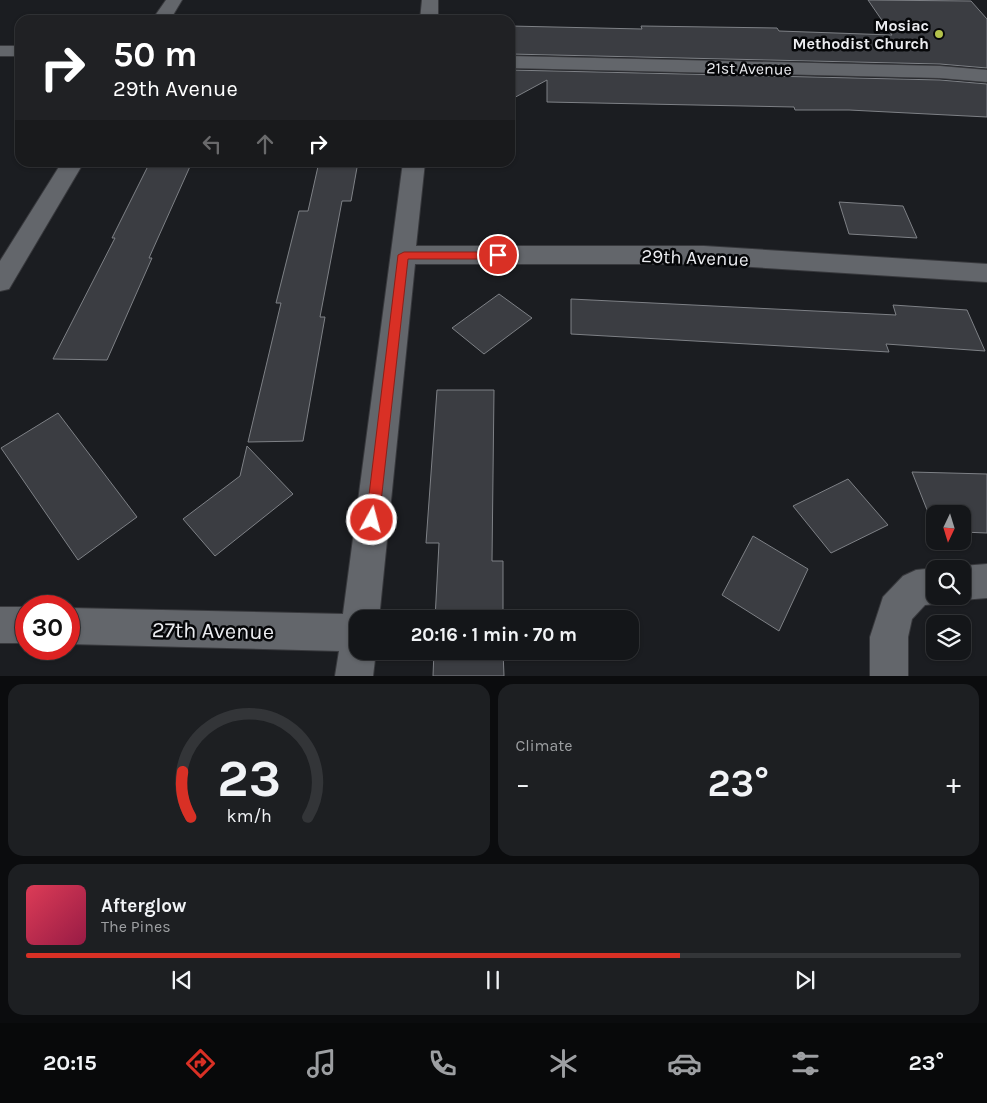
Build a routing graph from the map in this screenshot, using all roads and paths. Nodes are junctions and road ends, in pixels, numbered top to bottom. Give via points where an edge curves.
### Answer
1 (174, 0) edge
2 (430, 0) edge
3 (164, 15) edge
4 (429, 15) edge
5 (0, 51) edge
6 (15, 51) edge
7 (515, 62) edge
8 (987, 76) edge
9 (70, 167) edge
10 (413, 167) edge
11 (404, 255) junction
12 (987, 273) edge
13 (0, 282) edge
14 (987, 581) edge
15 (971, 582) edge
16 (926, 587) edge
17 (362, 610) edge
18 (0, 624) edge
19 (15, 625) edge
20 (80, 626) edge
21 (349, 633) edge
22 (356, 660) edge
23 (354, 676) edge
24 (889, 676) edge

1 - 3 street
2 - 4 street
5 - 6 street
7 - 8 street, 21st Avenue via 940,72
9 - 13 street
10 - 11 street
11 - 12 street, 29th Avenue via 704,255
11 - 17 street
14 - 15 street
16 - 24 street via 916,588 896,610 889,637
18 - 19 street
20 - 21 street, 27th Avenue
22 - 23 street

